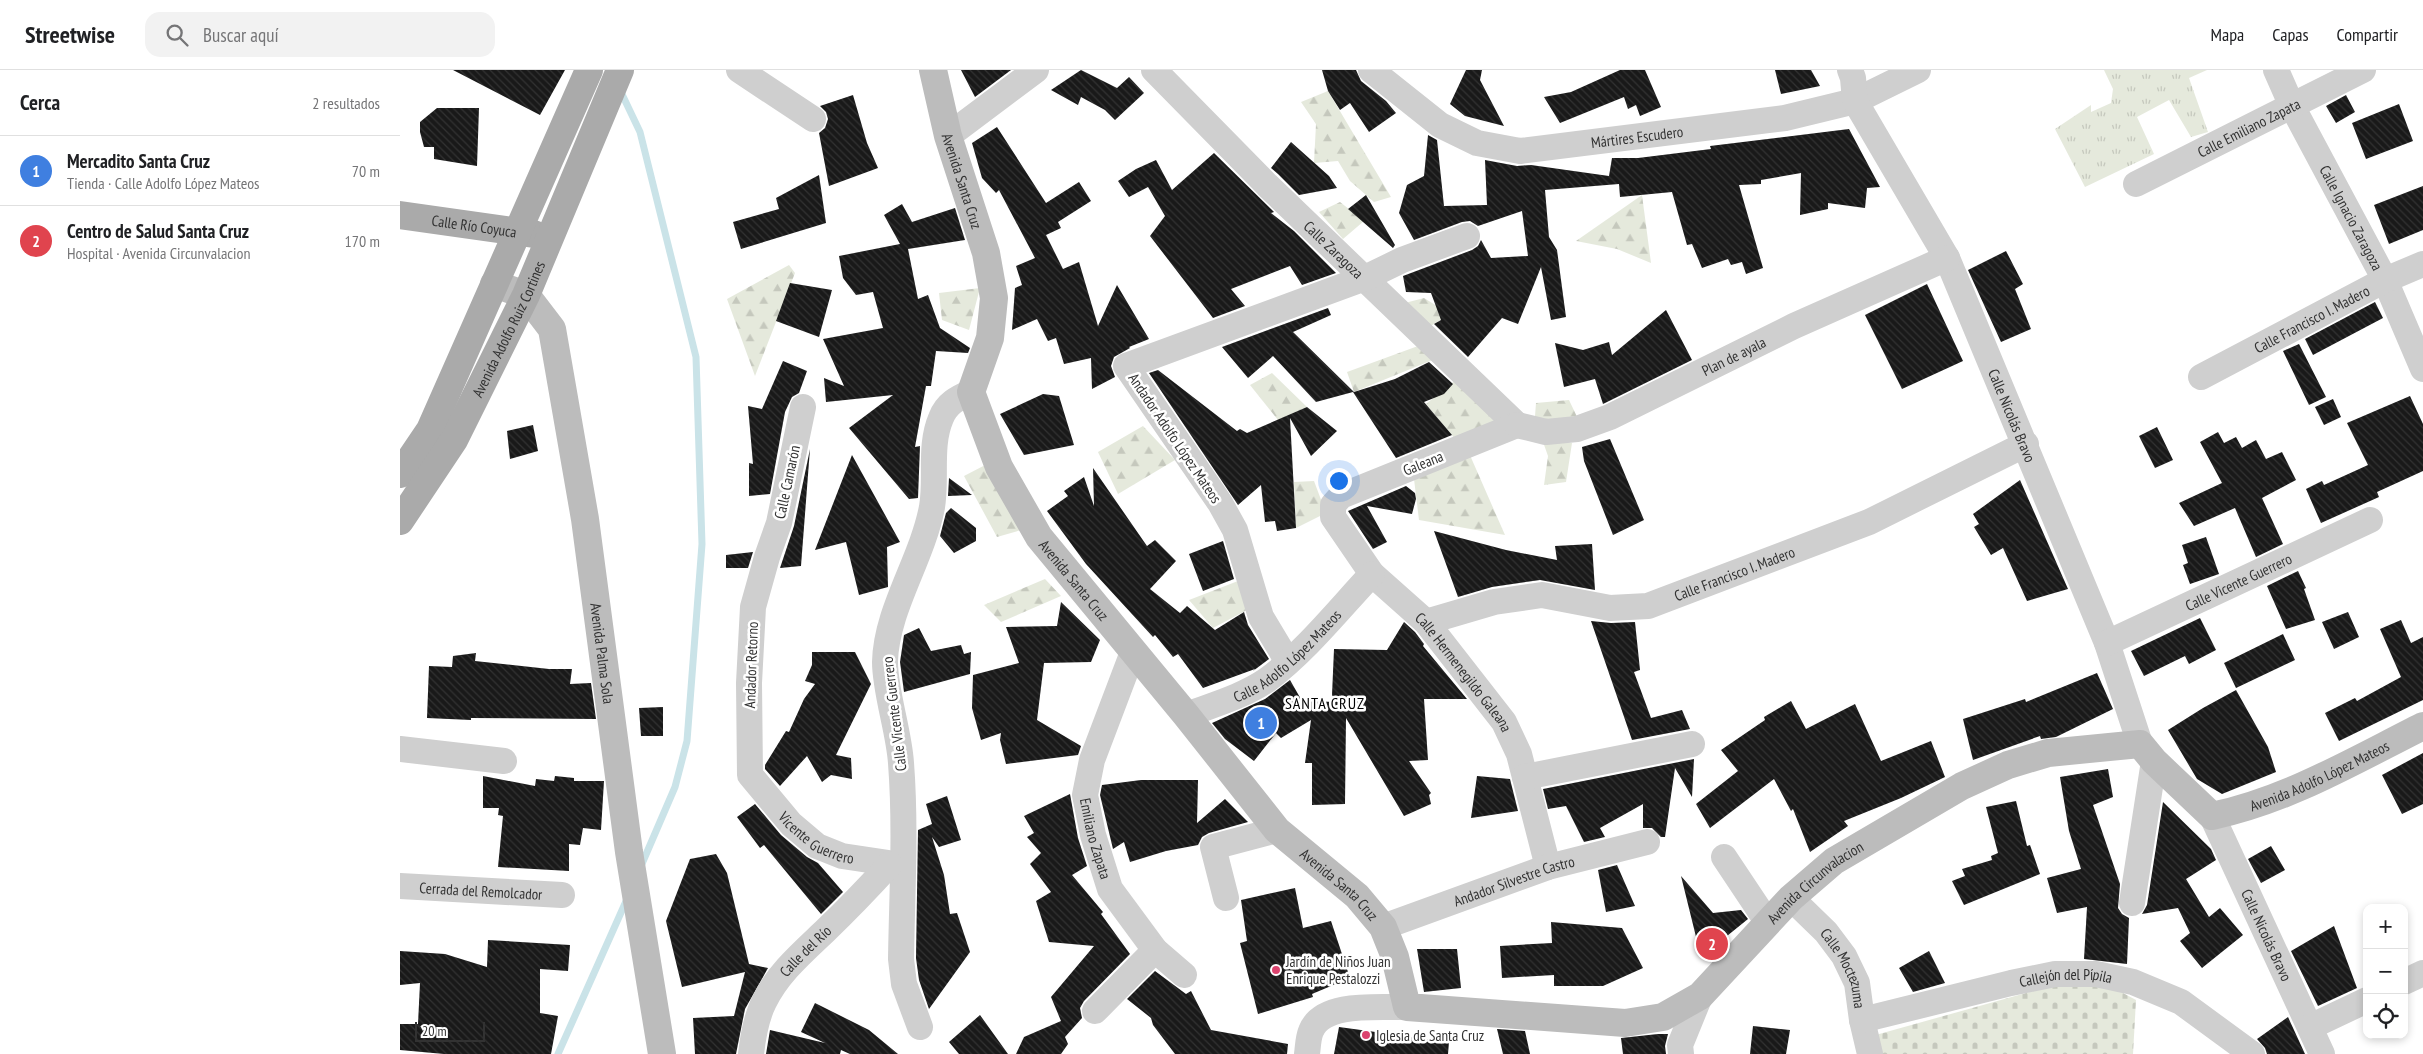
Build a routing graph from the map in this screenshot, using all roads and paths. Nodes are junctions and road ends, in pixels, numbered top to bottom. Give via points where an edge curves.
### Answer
1 (589, 70) edge
2 (620, 70) edge
3 (739, 70) edge
4 (933, 70) edge
5 (1036, 70) edge
6 (1154, 70) edge
7 (1372, 70) edge
8 (1850, 70) edge
9 (1918, 70) edge
10 (2276, 70) edge
11 (2363, 70) edge
12 (1855, 101) junction
13 (2292, 104) junction
14 (813, 119) dead end
15 (948, 136) junction
16 (2136, 184) dead end
17 (400, 214) edge
18 (519, 231) junction
19 (1467, 236) dead end
20 (549, 238) junction
21 (1947, 258) junction
22 (2423, 264) edge
23 (1365, 278) junction
24 (2385, 280) junction
25 (494, 284) junction
26 (526, 295) junction
27 (2423, 369) edge
28 (2201, 377) dead end
29 (971, 392) junction
30 (803, 407) dead end
31 (1517, 425) junction
32 (2026, 444) junction
33 (400, 474) edge
34 (1333, 505) joint
35 (2370, 520) dead end
36 (400, 521) edge
37 (767, 557) joint
38 (1372, 574) junction
39 (1426, 622) junction
40 (2107, 643) junction
41 (1133, 652) junction
42 (1288, 662) junction
43 (1186, 715) junction
44 (2423, 726) edge
45 (1692, 744) dead end
46 (400, 749) edge
47 (2147, 753) junction
48 (504, 761) dead end
49 (750, 775) joint
50 (1525, 777) junction
51 (2212, 816) junction
52 (1277, 830) junction
53 (1647, 842) dead end
54 (1724, 857) dead end
55 (896, 864) junction
56 (1548, 867) junction
57 (400, 886) edge
58 (562, 895) dead end
59 (1226, 898) dead end
60 (1791, 898) junction
61 (2132, 903) dead end
62 (1768, 923) junction
63 (1383, 927) junction
64 (1155, 950) junction
65 (2423, 973) edge
66 (1184, 976) dead end
67 (2408, 980) edge
68 (1700, 996) junction
69 (2363, 1002) edge
70 (1407, 1007) junction
71 (1096, 1011) dead end
72 (1862, 1020) junction
73 (920, 1027) dead end
74 (2310, 1027) junction
75 (662, 1054) edge
76 (751, 1054) edge
77 (1307, 1054) edge
78 (1681, 1054) edge
79 (1870, 1054) edge
80 (2252, 1054) edge
81 (2322, 1054) edge

1 - 18 main road, Avenida Adolfo Ruiz Cortines
2 - 20 main road, Avenida Adolfo Ruiz Cortines
3 - 14 street
4 - 15 street, Avenida Santa Cruz
5 - 15 street
6 - 23 street, Calle Zaragoza via 1267,186
7 - 12 street, Mártires Escudero via 1440,125 1477,143 1520,151 1785,118
8 - 12 street
9 - 12 street, Mártires Escudero
10 - 13 street, Calle Ignacio Zaragoza
11 - 13 street, Calle Emiliano Zapata
12 - 21 street, Calle Nicolás Bravo
13 - 16 street, Calle Emiliano Zapata
13 - 24 street, Calle Ignacio Zaragoza
15 - 29 street, Avenida Santa Cruz via 986,253 994,298 990,338
17 - 18 main road, Calle Río Coyuca
18 - 20 main road, Calle Río Coyuca
18 - 25 main road, Avenida Adolfo Ruiz Cortines
19 - 23 street via 1402,260
20 - 26 main road, Avenida Adolfo Ruiz Cortines
21 - 31 street, Plan de ayala via 1794,326 1610,417 1577,429 1546,432
21 - 32 street, Calle Nicolás Bravo
22 - 24 street, Calle Francisco I. Madero
23 - 31 street, Calle Zaragoza
23 - 42 street, Andador Adolfo López Mateos via 1126,366 1235,530 1261,617
24 - 27 street, Calle Ignacio Zaragoza
24 - 28 street, Calle Francisco I. Madero
25 - 26 street
25 - 33 main road, Avenida Adolfo Ruiz Cortines via 430,430
26 - 36 main road, Avenida Adolfo Ruiz Cortines via 454,440
26 - 75 street, Avenida Palma Sola via 552,329 585,519 629,852
29 - 41 street, Avenida Santa Cruz via 999,467 1040,537
29 - 55 street, Calle Vicente Guerrero via 953,400 941,417 935,440 932,506 924,541 888,632 885,663 901,760
30 - 37 street, Calle Camarón via 779,523
31 - 34 street, Galeana via 1341,496
32 - 39 street, Calle Francisco I. Madero via 1869,522 1648,606 1610,608 1542,595 1494,602
32 - 40 street, Calle Nicolás Bravo
34 - 38 street, Calle Hermenegildo Galeana via 1333,517
35 - 40 street, Calle Vicente Guerrero
37 - 49 street, Andador Retorno via 753,607 749,682
38 - 39 street, Calle Hermenegildo Galeana
38 - 42 street, Calle Adolfo López Mateos
39 - 50 street, Calle Hermenegildo Galeana via 1504,722
40 - 47 street, Calle Nicolás Bravo
41 - 43 street, Avenida Santa Cruz
41 - 64 street, Emiliano Zapata via 1092,760 1085,795 1093,835 1110,889
42 - 43 street, Calle Adolfo López Mateos via 1266,681
43 - 52 street, Avenida Santa Cruz
44 - 51 street, Avenida Adolfo López Mateos via 2281,797
45 - 50 street
46 - 48 street
47 - 51 street
47 - 60 street, Avenida Circunvalacion via 2048,753 2008,765 1962,786 1834,861
47 - 61 street
49 - 55 street, Vicente Guerrero via 791,824 817,846 842,856
50 - 56 street, Calle Hermenegildo Galeana
51 - 74 street, Calle Nicolás Bravo
52 - 59 street via 1213,847
52 - 63 street, Avenida Santa Cruz via 1357,896
53 - 56 street, Andador Silvestre Castro
54 - 62 street
55 - 73 street, Calle Vicente Guerrero via 904,984
55 - 76 street, Calle del Río via 776,981 755,1027
56 - 63 street, Andador Silvestre Castro
57 - 58 street, Cerrada del Remolcador
60 - 62 street, Avenida Circunvalacion
60 - 72 street, Calle Moctezuma via 1826,932 1844,956 1857,983
62 - 68 street, Avenida Circunvalacion
63 - 70 street, Avenida Santa Cruz via 1395,957
64 - 66 street, Emiliano Zapata
64 - 71 street
65 - 67 street
68 - 70 street, Avenida Circunvalacion via 1664,1017 1625,1023
68 - 78 street via 1680,1045
69 - 74 street
70 - 77 street via 1348,1008 1329,1012 1311,1031
72 - 79 street, Calle Moctezuma
72 - 80 street, Callejón del Pípila via 2055,974 2096,974 2133,982 2180,1002
74 - 81 street, Calle Nicolás Bravo

